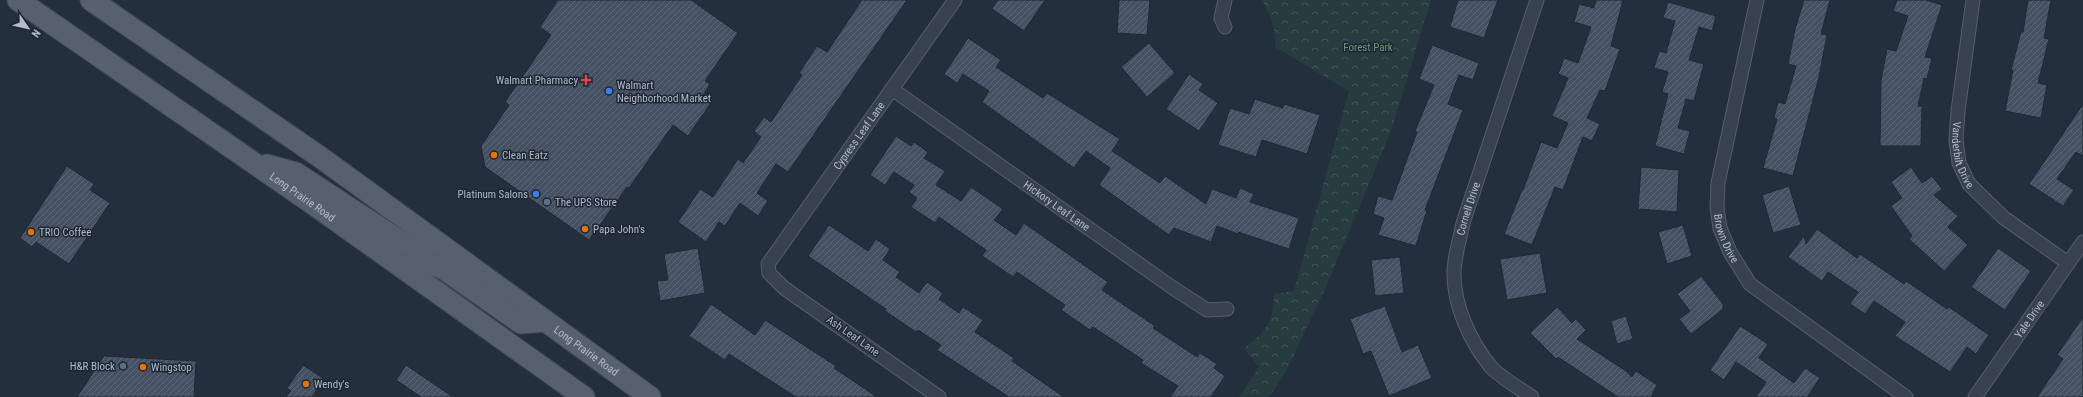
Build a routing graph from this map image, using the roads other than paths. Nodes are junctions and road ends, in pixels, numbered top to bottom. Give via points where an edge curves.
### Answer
1 (18, 0) edge
2 (90, 0) edge
3 (955, 0) edge
4 (1225, 0) edge
5 (1537, 0) edge
6 (1757, 0) edge
7 (1973, 0) edge
8 (1226, 27) dead end
9 (892, 89) junction
10 (252, 161) junction
11 (2083, 242) edge
12 (438, 243) junction
13 (2068, 263) junction
14 (401, 266) junction
15 (769, 273) joint
16 (1227, 309) dead end
17 (546, 321) junction
18 (584, 397) edge
19 (650, 397) edge
20 (939, 397) edge
21 (1532, 397) edge
22 (1906, 397) edge
23 (1975, 397) edge

1 - 10 main road, Long Prairie Road
2 - 12 main road, Long Prairie Road via 247,105
3 - 9 street, Cypress Leaf Lane
4 - 8 street via 1221,18
5 - 21 street, Cornell Drive via 1463,223 1454,273 1456,297 1476,346 1491,367
6 - 22 street, Brown Drive via 1718,183 1717,207 1720,228 1730,252 1750,284
7 - 13 street, Vanderbilt Drive via 1958,111 1956,140 1959,163 1969,184 2004,218
9 - 15 street, Cypress Leaf Lane via 773,255 768,264
9 - 16 street, Hickory Leaf Lane via 1173,288 1207,310
10 - 12 main road via 296,173 406,245 416,248
10 - 14 main road, Long Prairie Road
11 - 13 street, Yale Drive
12 - 17 main road, Long Prairie Road
13 - 23 street, Yale Drive
14 - 17 main road via 431,264 444,269 521,323
14 - 18 main road, Long Prairie Road
15 - 20 street, Ash Leaf Lane via 784,288
17 - 19 main road, Long Prairie Road

